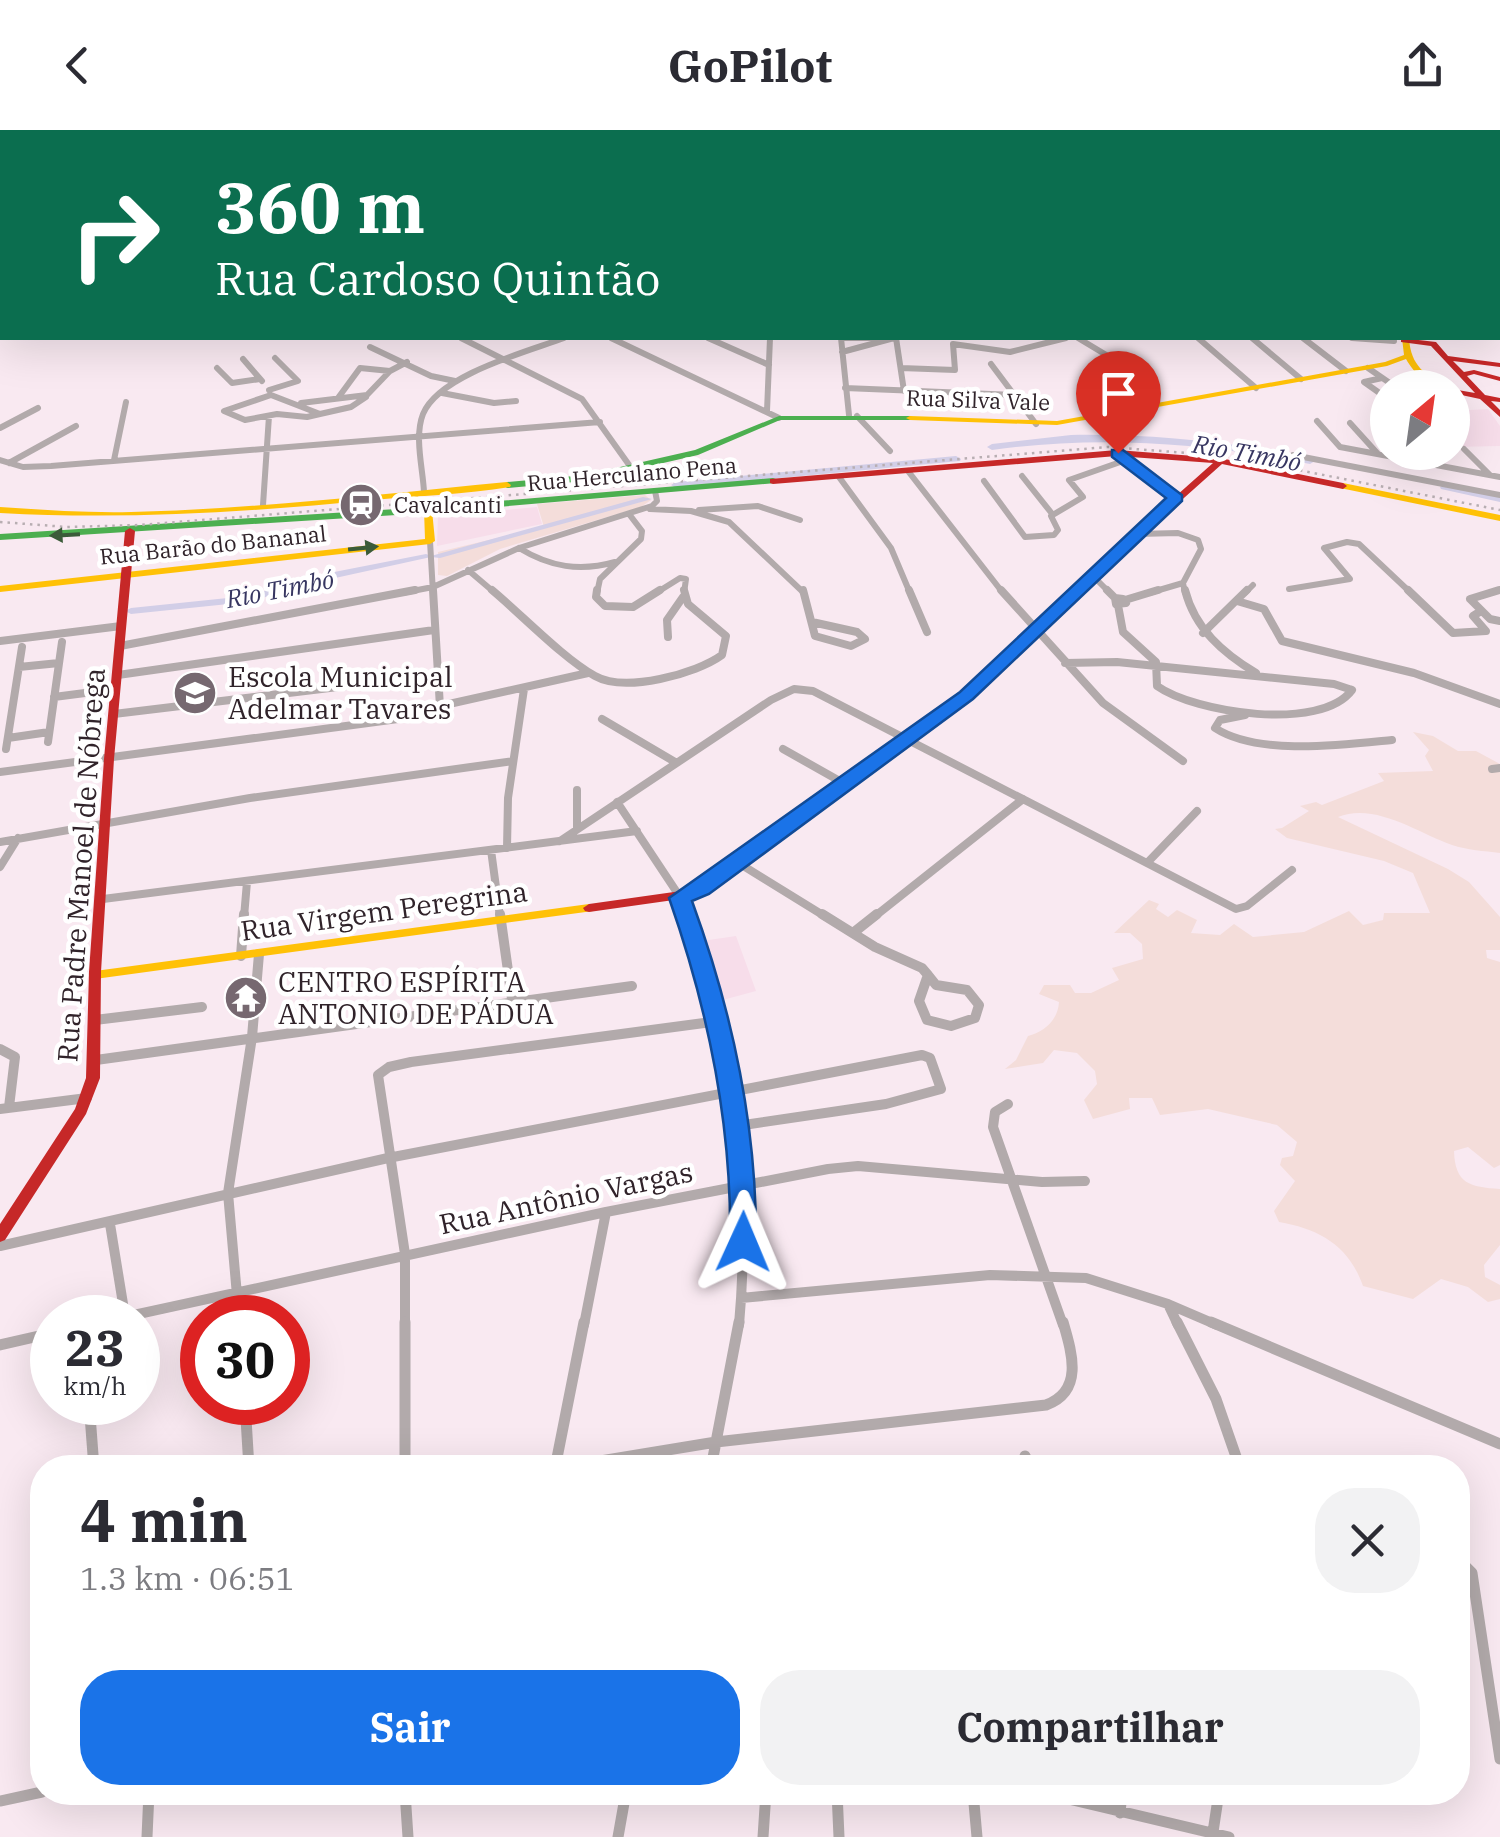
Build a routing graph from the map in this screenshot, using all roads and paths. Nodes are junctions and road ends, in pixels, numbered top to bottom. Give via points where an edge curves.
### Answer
1 (465, 340) edge
2 (559, 340) edge
3 (615, 340) edge
4 (713, 340) edge
5 (770, 340) edge
6 (841, 340) edge
7 (886, 340) edge
8 (894, 340) edge
9 (1057, 340) edge
10 (1081, 340) edge
11 (1200, 340) edge
12 (1254, 340) edge
13 (1306, 340) edge
14 (1368, 340) edge
15 (1401, 344) edge
16 (370, 347) dead end
17 (842, 352) junction
18 (274, 358) dead end
19 (1448, 358) junction
20 (244, 359) dead end
21 (506, 360) junction
22 (407, 362) junction
23 (991, 364) dead end
24 (770, 365) junction
25 (1500, 365) edge
26 (218, 368) dead end
27 (901, 368) junction
28 (1379, 370) edge
29 (1385, 370) edge
30 (1415, 370) edge
31 (1460, 370) edge
32 (390, 371) junction
33 (1346, 372) junction
34 (1470, 373) edge
35 (260, 379) junction
36 (1300, 379) junction
37 (1500, 379) edge
38 (455, 381) junction
39 (1470, 384) edge
40 (845, 388) junction
41 (1256, 388) junction
42 (904, 391) junction
43 (1470, 391) edge
44 (1475, 392) junction
45 (270, 393) junction
46 (442, 394) junction
47 (367, 395) junction
48 (1015, 395) junction
49 (1495, 400) edge
50 (334, 401) junction
51 (516, 401) dead end
52 (126, 402) dead end
53 (293, 403) junction
54 (1156, 406) junction
55 (38, 408) dead end
56 (320, 414) junction
57 (773, 415) junction
58 (853, 415) junction
59 (1500, 415) edge
60 (269, 416) junction
61 (1317, 421) dead end
62 (600, 422) junction
63 (1350, 423) dead end
64 (1036, 424) junction
65 (76, 426) dead end
66 (0, 428) edge
67 (422, 436) junction
68 (1370, 445) edge
69 (267, 449) junction
70 (890, 451) dead end
71 (1370, 452) edge
72 (1293, 455) dead end
73 (1470, 456) edge
74 (1122, 457) junction
75 (0, 460) edge
76 (114, 460) junction
77 (1220, 461) junction
78 (9, 463) junction
79 (632, 468) junction
80 (1462, 470) edge
81 (908, 471) junction
82 (1490, 475) junction
83 (1022, 476) dead end
84 (840, 477) junction
85 (1500, 477) edge
86 (984, 481) dead end
87 (654, 491) junction
88 (424, 492) junction
89 (1500, 495) edge
90 (1176, 498) junction
91 (263, 505) junction
92 (646, 508) junction
93 (0, 510) edge
94 (428, 510) junction
95 (691, 511) junction
96 (629, 514) junction
97 (1054, 515) junction
98 (1500, 518) edge
99 (800, 520) dead end
100 (130, 531) junction
101 (1138, 534) junction
102 (0, 538) edge
103 (430, 541) junction
104 (519, 548) junction
105 (622, 559) junction
106 (468, 570) junction
107 (127, 575) junction
108 (1092, 575) junction
109 (1182, 582) junction
110 (1252, 585) dead end
111 (433, 587) junction
112 (0, 589) edge
113 (1289, 589) dead end
114 (1500, 590) edge
115 (684, 597) junction
116 (1237, 600) junction
117 (1119, 601) junction
118 (1481, 611) junction
119 (1500, 621) edge
120 (812, 622) junction
121 (122, 626) junction
122 (1035, 628) junction
123 (434, 630) junction
124 (927, 632) dead end
125 (1203, 634) junction
126 (668, 637) dead end
127 (0, 640) edge
128 (62, 642) dead end
129 (120, 646) junction
130 (22, 647) dead end
131 (59, 663) junction
132 (1065, 663) junction
133 (19, 667) junction
134 (1157, 668) junction
135 (591, 674) junction
136 (436, 675) junction
137 (1263, 679) junction
138 (117, 682) junction
139 (524, 689) junction
140 (54, 697) junction
141 (1500, 704) edge
142 (440, 707) junction
143 (1258, 712) junction
144 (114, 714) junction
145 (602, 719) dead end
146 (8, 738) junction
147 (907, 739) junction
148 (1392, 740) dead end
149 (6, 748) dead end
150 (782, 749) dead end
151 (109, 759) junction
152 (514, 760) junction
153 (1183, 761) dead end
154 (676, 762) junction
155 (0, 772) edge
156 (845, 784) junction
157 (577, 790) dead end
158 (1023, 800) junction
159 (617, 802) junction
160 (1198, 811) dead end
161 (106, 824) junction
162 (577, 829) junction
163 (637, 831) junction
164 (18, 838) junction
165 (560, 841) junction
166 (0, 842) edge
167 (507, 848) junction
168 (491, 850) junction
169 (737, 862) junction
170 (1148, 862) junction
171 (0, 867) edge
172 (1292, 870) dead end
173 (247, 882) junction
174 (680, 898) junction
175 (102, 899) junction
176 (502, 921) junction
177 (853, 933) junction
178 (260, 954) junction
179 (240, 956) junction
180 (928, 972) junction
181 (95, 975) junction
182 (632, 986) dead end
183 (512, 999) junction
184 (202, 1007) dead end
185 (96, 1020) junction
186 (719, 1021) junction
187 (252, 1037) junction
188 (0, 1049) edge
189 (96, 1060) junction
190 (731, 1094) junction
191 (88, 1098) junction
192 (1008, 1104) dead end
193 (5, 1108) edge
194 (737, 1126) junction
195 (388, 1158) junction
196 (1010, 1180) junction
197 (1085, 1181) dead end
198 (744, 1183) junction
199 (228, 1194) junction
200 (606, 1212) junction
201 (110, 1224) junction
202 (0, 1236) edge
203 (0, 1246) edge
204 (405, 1254) junction
205 (1048, 1274) junction
206 (237, 1292) junction
207 (120, 1295) edge
208 (237, 1295) edge
209 (741, 1298) junction
210 (1168, 1304) junction
211 (160, 1309) edge
212 (30, 1338) edge
213 (0, 1345) edge
214 (91, 1425) edge
215 (247, 1425) edge
216 (716, 1442) junction
217 (1500, 1444) edge
218 (93, 1455) edge
219 (249, 1455) edge
220 (404, 1455) edge
221 (559, 1455) edge
222 (636, 1455) edge
223 (714, 1455) edge
224 (1236, 1455) edge
225 (1470, 1572) edge
226 (1500, 1759) edge
227 (30, 1795) edge
228 (0, 1801) edge
229 (148, 1805) edge
230 (408, 1805) edge
231 (624, 1805) edge
232 (765, 1805) edge
233 (838, 1805) edge
234 (973, 1805) edge
235 (1089, 1805) edge
236 (1121, 1805) edge
237 (1217, 1805) edge
238 (1120, 1813) junction
239 (1192, 1832) edge
240 (1213, 1832) junction
241 (147, 1837) edge
242 (408, 1837) edge
243 (618, 1837) edge
244 (763, 1837) edge
245 (839, 1837) edge
246 (976, 1837) edge
247 (1230, 1837) edge

1 - 21 street
2 - 21 street
3 - 57 street
4 - 24 street
5 - 24 street
6 - 17 street
7 - 17 street
8 - 27 street
9 - 27 street via 1004,352 956,344 952,371
10 - 54 street via 1108,356
11 - 41 street
12 - 36 street
13 - 33 street
14 - 15 street
15 - 19 main road via 1430,342
15 - 29 main road, Rua Silva Vale
15 - 30 main road
16 - 22 street
17 - 40 street
18 - 45 street via 298,381
19 - 25 main road
19 - 31 main road
20 - 35 street
21 - 38 street
21 - 62 street via 582,398
22 - 32 street
22 - 38 street
23 - 48 street
24 - 57 street
26 - 35 street via 232,383
27 - 42 street
28 - 33 main road, Rua Silva Vale
32 - 47 street
32 - 50 street via 360,368
33 - 36 main road, Rua Silva Vale
34 - 37 main road
35 - 45 street
36 - 41 main road, Rua Silva Vale
38 - 46 street
39 - 44 main road
40 - 42 street
40 - 58 street
41 - 54 main road, Rua Silva Vale
42 - 48 street
43 - 44 main road
44 - 49 main road
44 - 59 main road
45 - 53 street
45 - 60 street via 224,411 245,420
46 - 51 street
46 - 67 street via 423,412
47 - 50 street
47 - 56 street via 351,408
48 - 64 street
49 - 59 main road
50 - 53 street
52 - 76 street
53 - 56 street
54 - 64 main road, Rua Silva Vale
55 - 66 street
56 - 60 street
57 - 58 main road, Rua Silva Vale
57 - 79 main road, Rua Silva Vale via 710,449
58 - 64 main road, Rua Silva Vale
58 - 70 street
60 - 69 street
61 - 71 street via 1337,445
62 - 67 street
62 - 79 street
63 - 68 street
65 - 78 street
67 - 69 street
67 - 88 street
69 - 76 street
69 - 91 street
72 - 89 street
73 - 82 street
74 - 77 main road, Rua Herculano Pena
74 - 81 main road, Rua Herculano Pena
74 - 90 street
74 - 97 street via 1071,478 1083,499
75 - 78 street
76 - 78 street
77 - 90 main road
77 - 98 main road, Rua Herculano Pena
79 - 88 main road, Rua Silva Vale
80 - 82 street
81 - 84 main road, Rua Herculano Pena
81 - 122 street
82 - 85 street
83 - 97 street
84 - 87 main road, Rua Herculano Pena
84 - 124 street via 898,560
86 - 97 street via 1025,537 1057,533
87 - 92 street via 657,502
87 - 94 main road, Rua Herculano Pena
88 - 91 main road, Rua Silva Vale
90 - 101 main road
91 - 93 main road, Rua Silva Vale via 94,517
92 - 95 street
92 - 96 street
94 - 100 main road, Rua Herculano Pena
94 - 103 main road
95 - 99 street via 758,506
95 - 120 street via 730,522 786,571 803,589
96 - 104 street
96 - 105 street via 641,539
100 -> 102 main road, Rua Herculano Pena
100 - 107 main road, Rua Padre Manoel de Nóbrega
101 - 108 main road
101 - 109 street via 1198,540 1201,549
107 -> 103 main road, Rua Barão do Bananal
103 - 111 street
104 - 105 street via 559,567
104 - 106 street
105 - 115 street via 596,586 604,606 633,608 682,577 688,583
106 - 111 street
106 - 135 street
107 - 112 main road, Rua Barão do Bananal
107 - 121 main road, Rua Padre Manoel de Nóbrega
108 - 117 street
108 - 122 main road
109 - 117 street
109 - 125 street
110 - 116 street
111 - 123 street
111 - 129 street
113 - 118 street via 1350,579 1324,548 1350,542 1453,634 1486,631 1473,616
114 - 118 street via 1470,599
115 - 126 street via 667,620
115 - 135 street via 726,636 715,662 652,678
116 - 125 street
116 - 141 street via 1271,614 1274,634 1288,643 1414,672
117 - 134 street via 1123,632
118 - 119 street
120 - 120 street via 817,638 855,646 865,639
121 - 127 street
121 - 129 main road, Rua Padre Manoel de Nóbrega
122 - 132 street
122 - 147 main road via 966,696
123 - 136 street
123 - 138 street
125 - 137 street
128 - 131 street
129 - 138 main road, Rua Padre Manoel de Nóbrega
130 - 133 street
131 - 133 street
131 - 140 street
132 - 134 street
132 - 153 street via 1121,721
133 - 146 street
134 - 137 street
134 - 143 street via 1157,686 1176,698
135 - 139 street
136 - 142 street
136 - 144 street
137 - 143 street via 1352,690 1332,708
138 - 140 street
138 - 144 main road, Rua Padre Manoel de Nóbrega
139 - 142 street
139 - 152 street
140 - 146 street via 49,737
142 - 151 street via 428,715
143 - 148 street via 1220,720 1216,728 1230,738 1301,745
144 - 151 main road, Rua Padre Manoel de Nóbrega
145 - 154 street
146 - 149 street
147 - 154 street via 800,688
147 - 156 main road
147 - 158 street
150 - 156 street
151 - 155 street
151 - 161 main road, Rua Padre Manoel de Nóbrega
152 - 161 street
152 - 167 street
154 - 159 street
156 - 169 main road
157 - 162 street
158 - 170 street
158 - 177 street
159 - 162 street
159 - 163 street
160 - 170 street
161 - 164 street
161 - 175 main road, Rua Padre Manoel de Nóbrega
162 - 165 street
163 - 165 street
163 - 174 street
164 - 166 street
164 - 171 street
165 - 167 street
167 - 168 street
168 - 173 street
168 - 176 street
169 - 174 main road
169 - 177 street
170 - 172 street via 1236,909
173 - 175 street
173 - 179 street
174 - 176 main road, Rua Virgem Peregrina
174 - 186 street
175 - 181 main road, Rua Padre Manoel de Nóbrega
176 - 178 main road, Rua Virgem Peregrina
176 - 183 street
177 - 180 street
178 - 179 main road, Rua Virgem Peregrina
178 - 187 street
179 - 181 main road, Rua Virgem Peregrina
180 - 180 street via 936,986 974,995 975,1018 954,1028 924,1015 919,1000
181 - 185 main road, Rua Padre Manoel de Nóbrega
182 - 183 street
183 - 187 street
184 - 185 street
185 - 189 main road, Rua Padre Manoel de Nóbrega
186 - 190 street
186 - 195 street via 389,1067 378,1075
187 - 189 street
187 - 199 street
188 - 193 street via 16,1057
189 - 191 main road, Rua Padre Manoel de Nóbrega
190 - 194 street
190 - 194 street via 922,1055 930,1058 941,1089
190 - 195 street
191 - 193 street
191 - 202 main road, Rua Padre Manoel de Nóbrega
192 - 196 street via 995,1112 993,1127
194 - 198 street
195 - 199 street
195 - 204 street
196 - 197 street, Rua Antônio Vargas
196 - 198 street, Rua Antônio Vargas via 858,1166
196 - 205 street
198 - 200 street, Rua Antônio Vargas
198 - 209 street
199 - 201 street
199 - 206 street
200 - 204 street, Rua Antônio Vargas
200 - 221 street
201 - 203 street
201 - 207 street
204 - 206 street, Rua Antônio Vargas
204 - 220 street
205 - 209 street
205 - 210 street via 1086,1278
205 - 216 street via 1074,1369 1070,1388 1051,1405
206 - 208 street
206 - 211 street, Rua Antônio Vargas
209 - 216 street
210 - 217 street
210 - 224 street via 1216,1398
212 - 213 street
214 - 218 street
215 - 219 street
216 - 222 street
216 - 223 street
225 - 226 street
227 - 228 street
229 - 241 street
230 - 242 street
231 - 243 street
232 - 244 street
233 - 245 street
234 - 246 street
235 - 238 street
236 - 238 street
237 - 240 street
238 - 239 street
239 - 240 street
240 - 247 street

